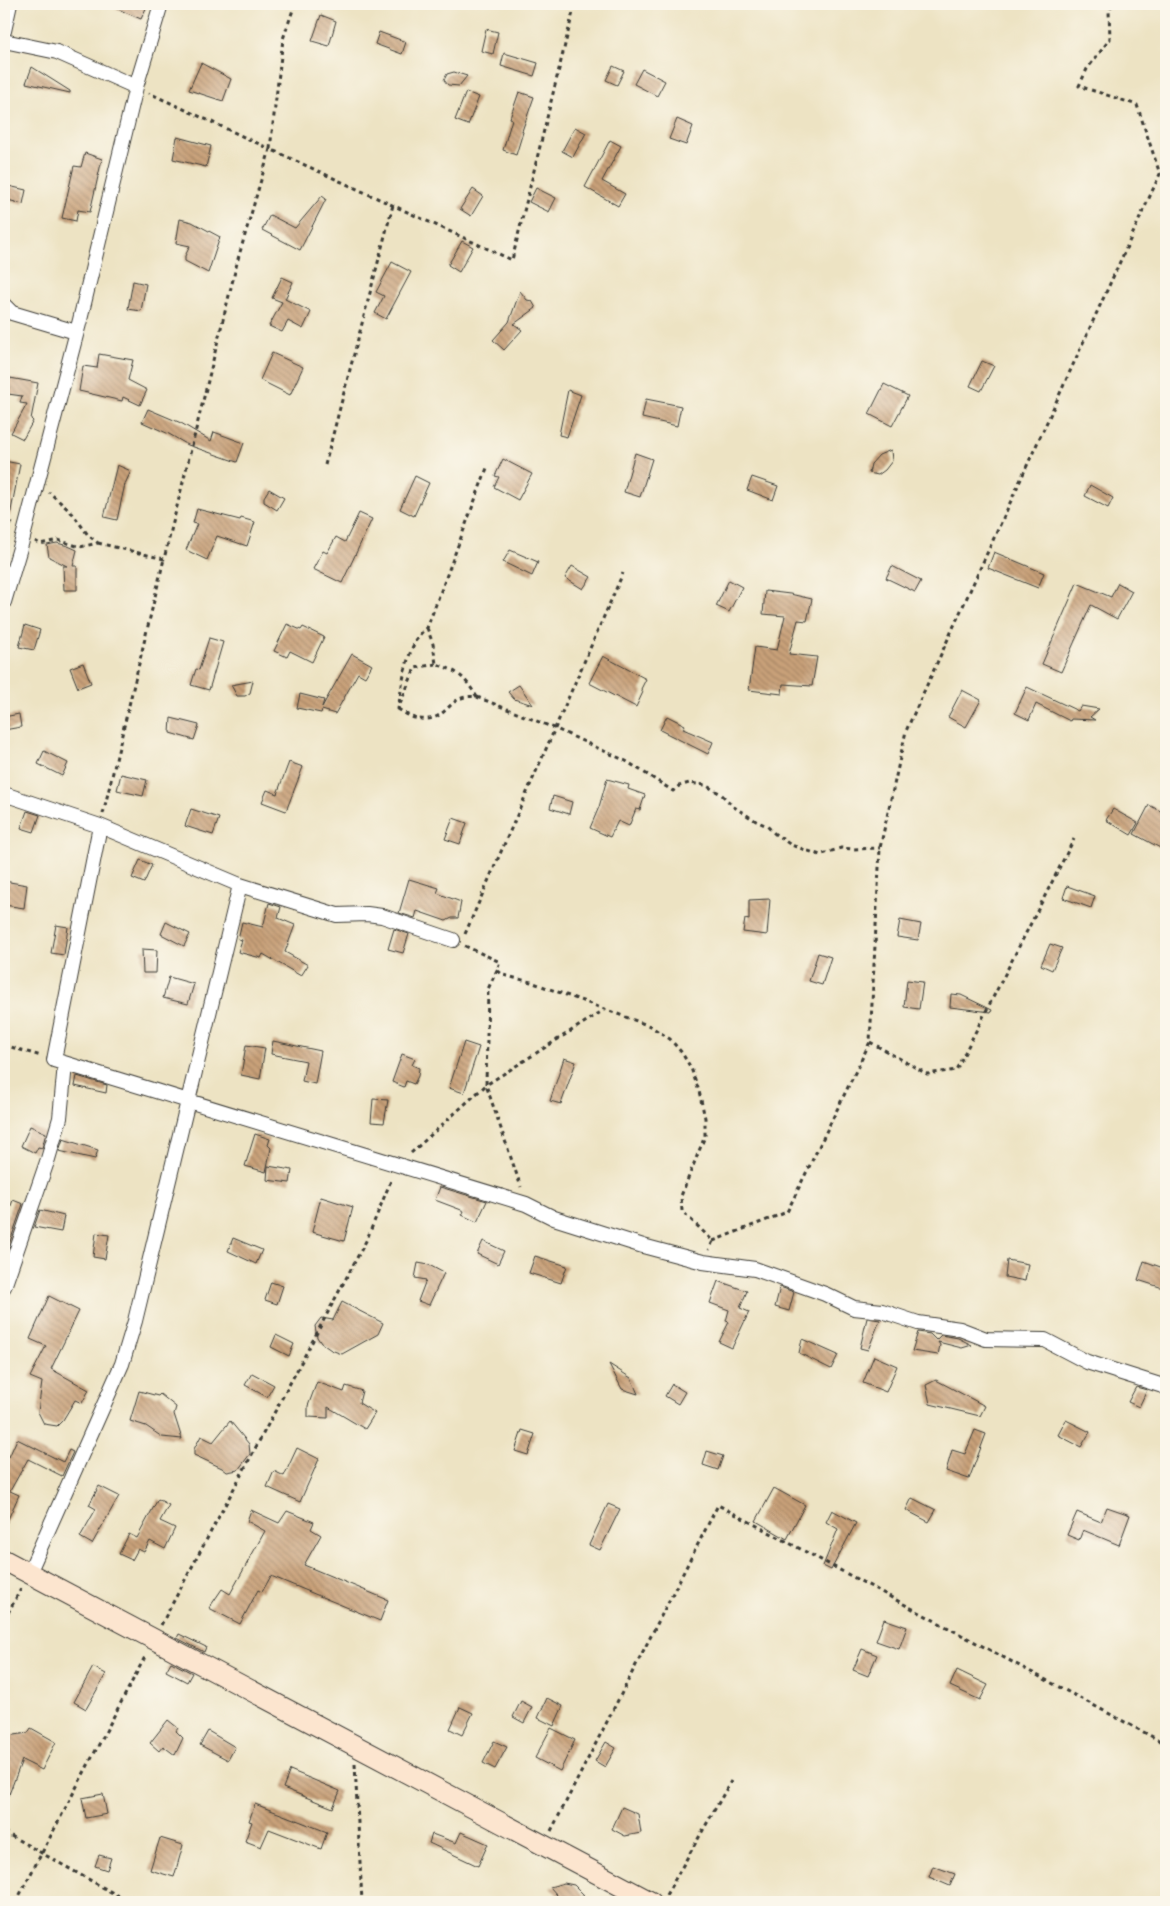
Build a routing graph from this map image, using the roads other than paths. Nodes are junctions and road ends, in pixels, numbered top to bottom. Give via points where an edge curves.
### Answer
1 (10, 4) edge
2 (161, 4) edge
3 (4, 31) edge
4 (4, 41) edge
5 (136, 87) junction
6 (4, 305) edge
7 (76, 332) junction
8 (4, 602) edge
9 (4, 794) edge
10 (100, 826) junction
11 (240, 885) junction
12 (457, 942) road end
13 (59, 1062) junction
14 (188, 1101) junction
15 (4, 1287) edge
16 (1166, 1387) edge
17 (4, 1560) edge
18 (29, 1573) junction
19 (651, 1902) edge

1 - 3 street
2 - 5 street
4 - 5 street via 57,52
5 - 7 street
6 - 7 street via 12,314
7 - 8 street
9 - 10 street
10 - 11 street
10 - 13 street
11 - 12 street via 337,915 382,916
11 - 14 street
13 - 14 street
13 - 15 street via 58,1126
14 - 16 street via 526,1204 554,1218 643,1246 703,1262 755,1270 825,1294 854,1308 882,1311 986,1339 1046,1340 1087,1362
14 - 18 street via 122,1364
17 - 18 street
18 - 19 street

